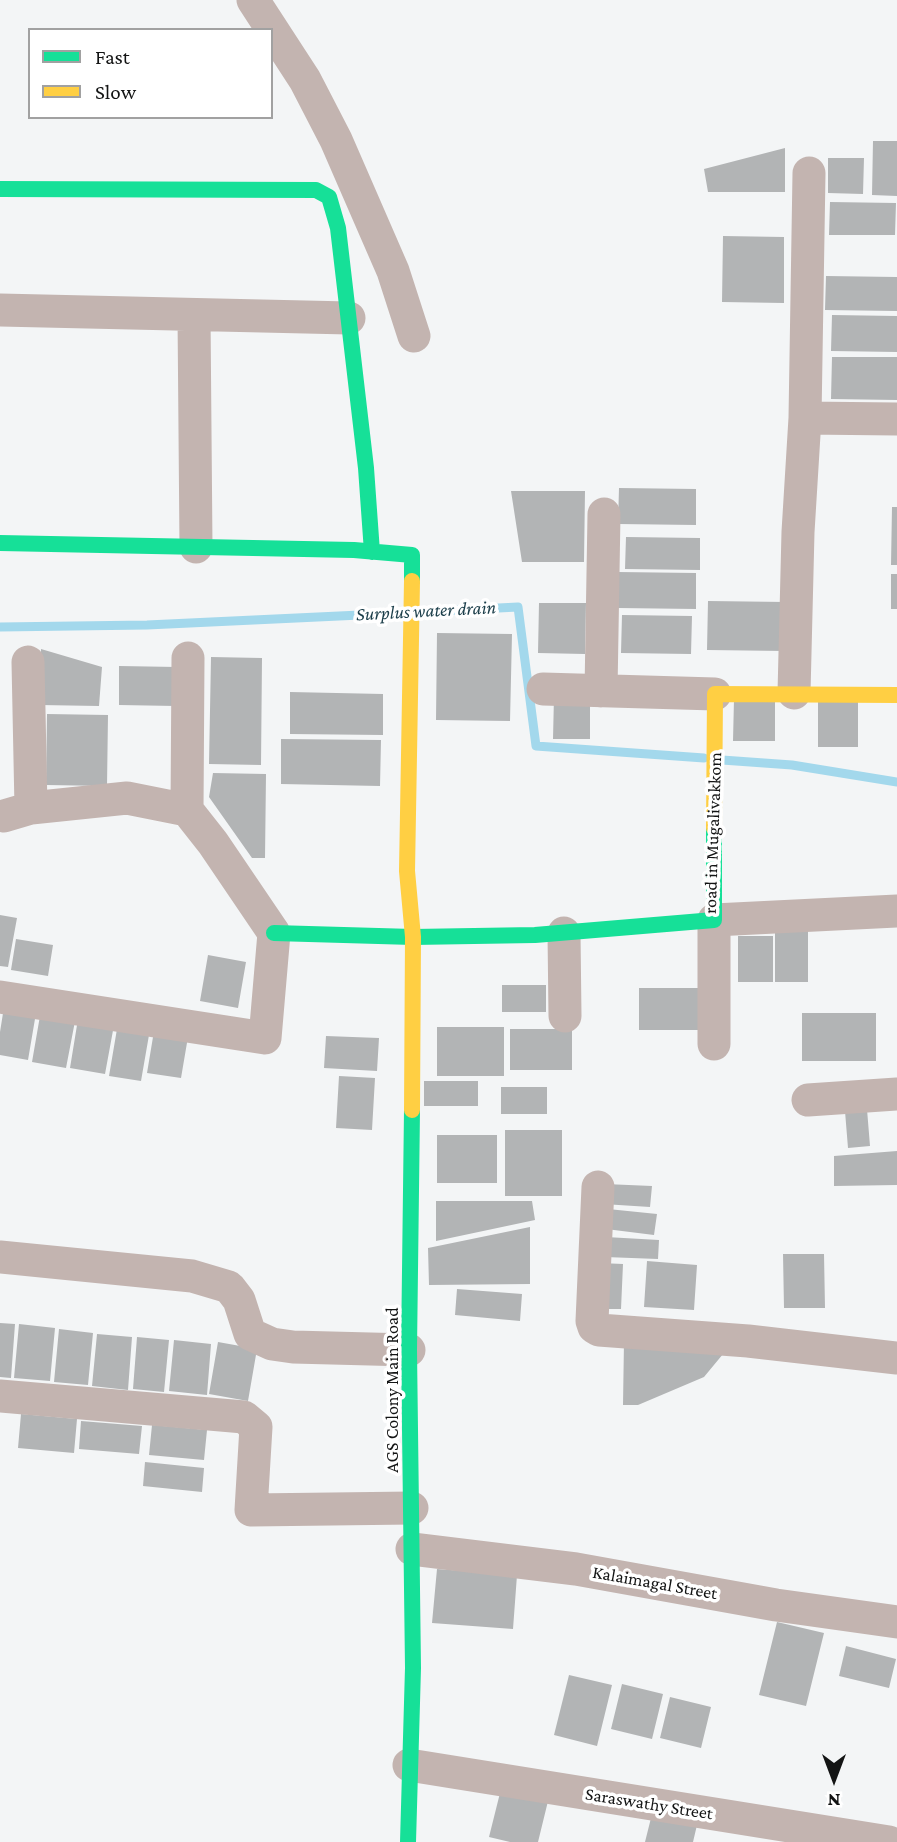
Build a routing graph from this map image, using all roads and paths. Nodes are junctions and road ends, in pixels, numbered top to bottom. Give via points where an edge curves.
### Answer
1 (253, 0) edge
2 (271, 28) edge
3 (273, 31) edge
4 (809, 173) dead end
5 (0, 189) edge
6 (0, 310) edge
7 (194, 314) junction
8 (349, 318) junction
9 (414, 336) dead end
10 (805, 418) junction
11 (897, 419) edge
12 (604, 514) dead end
13 (0, 543) edge
14 (196, 547) junction
15 (372, 552) junction
16 (188, 658) dead end
17 (28, 662) dead end
18 (543, 689) dead end
19 (601, 691) junction
20 (794, 693) junction
21 (716, 694) junction
22 (897, 695) edge
23 (187, 810) junction
24 (897, 911) edge
25 (714, 920) junction
26 (274, 933) junction
27 (564, 933) junction
28 (413, 937) junction
29 (0, 997) edge
30 (565, 1016) dead end
31 (714, 1044) dead end
32 (897, 1094) edge
33 (808, 1100) dead end
34 (598, 1187) dead end
35 (0, 1257) edge
36 (409, 1350) junction
37 (897, 1358) edge
38 (0, 1396) edge
39 (412, 1508) junction
40 (412, 1549) junction
41 (897, 1622) edge
42 (409, 1765) junction
43 (408, 1842) edge
44 (889, 1842) edge

1 - 2 street
3 - 9 street via 336,140 393,271
4 - 10 street
5 - 8 street via 316,190 329,197 338,229
6 - 7 street
7 - 8 street
7 - 14 street
8 - 15 street
10 - 11 street
10 - 20 street
12 - 19 street
13 - 14 street
14 - 15 street
15 - 28 street, AGS Colony Main Road via 412,555 407,870
16 - 23 street
17 - 23 street via 18,812 127,798
18 - 19 street
19 - 21 street
20 - 21 street
20 - 22 street
21 - 25 street, road in Mugalivakkom
23 - 26 street
24 - 25 street
25 - 27 street, road in Mugalivakkom
25 - 31 street
26 - 28 street, road in Mugalivakkom
26 - 29 street via 265,1038
27 - 28 street, road in Mugalivakkom
27 - 30 street
28 - 36 street, AGS Colony Main Road
32 - 33 street
34 - 37 street via 592,1321 599,1330
35 - 36 street via 192,1276 229,1287 239,1300 250,1335 272,1344
36 - 39 street, AGS Colony Main Road
38 - 39 street via 244,1417 257,1427 251,1510
39 - 40 street, AGS Colony Main Road
40 - 41 street, Kalaimagal Street via 576,1569
40 - 42 street, AGS Colony Main Road
42 - 43 street, AGS Colony Main Road
42 - 44 street, Saraswathy Street

